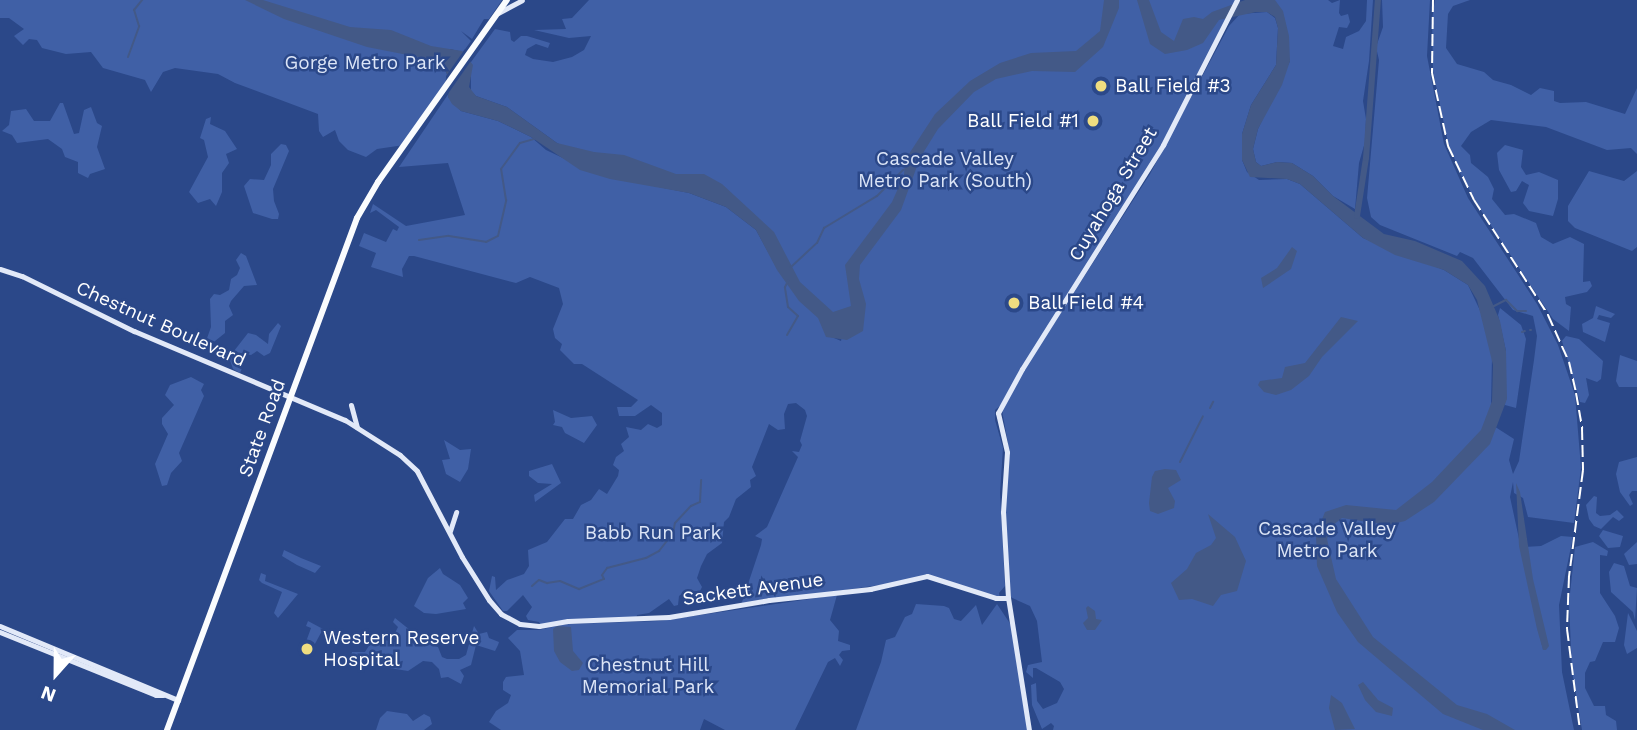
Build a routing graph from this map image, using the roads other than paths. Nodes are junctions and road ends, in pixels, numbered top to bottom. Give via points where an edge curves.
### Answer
1 (507, 0) edge
2 (522, 0) edge
3 (1237, 0) edge
4 (498, 13) junction
5 (0, 269) edge
6 (289, 398) junction
7 (351, 405) dead end
8 (357, 427) junction
9 (456, 512) dead end
10 (450, 534) junction
11 (1008, 598) junction
12 (501, 614) joint
13 (0, 626) edge
14 (0, 632) edge
15 (165, 695) junction
16 (178, 700) junction
17 (167, 730) edge
18 (1029, 730) edge

1 - 4 main road, State Road
2 - 4 street
3 - 11 street, Cuyahoga Street via 1163,145 1001,405 998,422 1007,452 1003,512
4 - 6 main road, State Road via 357,218
5 - 6 street, Chestnut Boulevard
6 - 8 street, Chestnut Boulevard
6 - 16 main road, State Road
7 - 8 street
8 - 10 street, Chestnut Boulevard via 416,468
9 - 10 street
10 - 12 street, Chestnut Boulevard
11 - 12 street, Sackett Avenue via 927,576 870,589 657,619 570,620 533,626
11 - 18 street, Cuyahoga Street
13 - 15 street
14 - 15 street
15 - 16 street
16 - 17 main road, State Road

